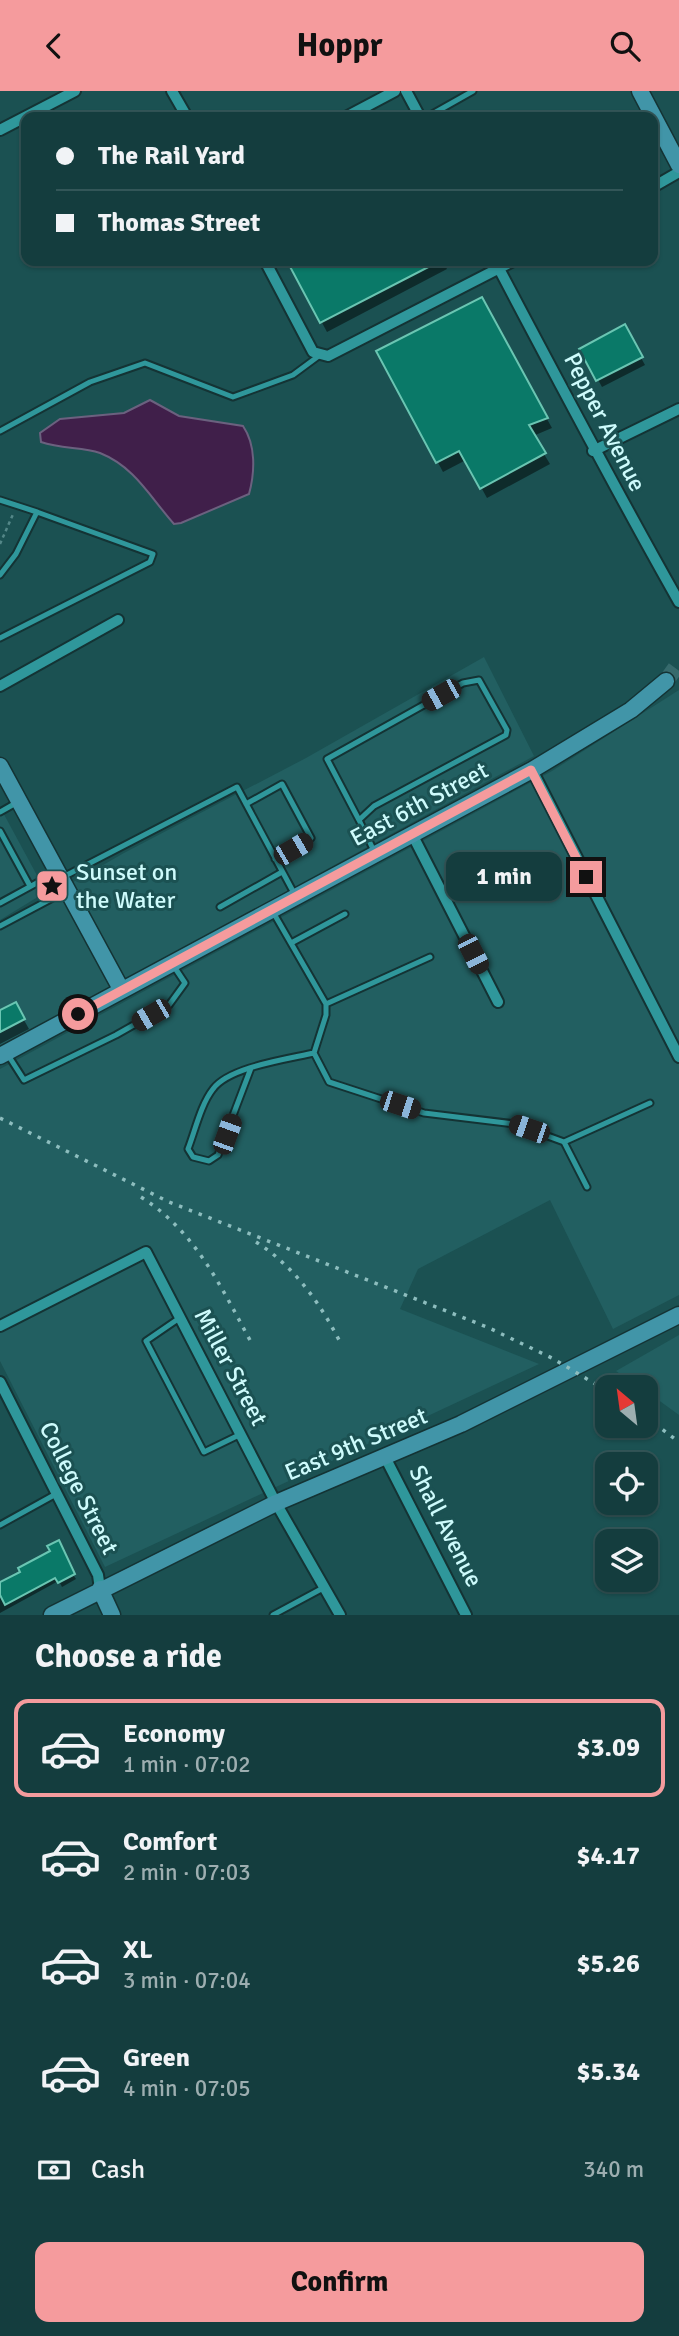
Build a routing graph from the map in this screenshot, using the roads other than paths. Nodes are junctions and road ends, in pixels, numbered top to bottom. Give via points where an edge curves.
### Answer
1 (75, 91) edge
2 (172, 91) edge
3 (394, 91) edge
4 (407, 91) edge
5 (474, 91) edge
6 (640, 91) edge
7 (35, 112) edge
8 (184, 112) edge
9 (355, 112) edge
10 (418, 112) edge
11 (436, 112) edge
12 (651, 112) edge
13 (21, 119) edge
14 (658, 125) edge
15 (0, 130) edge
16 (679, 165) edge
17 (679, 172) edge
18 (658, 184) edge
19 (268, 266) edge
20 (493, 266) edge
21 (498, 266) edge
22 (320, 355) junction
23 (679, 409) edge
24 (0, 431) edge
25 (593, 451) junction
26 (0, 500) edge
27 (37, 512) junction
28 (0, 575) edge
29 (679, 602) edge
30 (118, 620) dead end
31 (0, 638) edge
32 (667, 681) tunnel mouth
33 (0, 687) edge
34 (0, 766) edge
35 (531, 770) junction
36 (19, 802) junction
37 (246, 804) junction
38 (0, 812) edge
39 (359, 820) junction
40 (0, 831) edge
41 (412, 834) junction
42 (375, 853) junction
43 (275, 859) junction
44 (282, 872) junction
45 (62, 880) junction
46 (30, 886) junction
47 (295, 895) junction
48 (0, 903) edge
49 (220, 907) dead end
50 (272, 909) junction
51 (345, 914) dead end
52 (0, 926) edge
53 (293, 942) junction
54 (429, 957) dead end
55 (172, 963) junction
56 (121, 989) junction
57 (498, 1002) dead end
58 (326, 1004) junction
59 (314, 1053) junction
60 (3, 1054) edge
61 (679, 1057) edge
62 (251, 1068) junction
63 (650, 1103) dead end
64 (564, 1142) junction
65 (587, 1187) dead end
66 (679, 1315) edge
67 (181, 1317) junction
68 (0, 1326) edge
69 (0, 1382) edge
70 (5, 1407) edge
71 (242, 1433) junction
72 (385, 1457) junction
73 (56, 1494) junction
74 (276, 1503) junction
75 (0, 1525) edge
76 (325, 1587) junction
77 (100, 1588) junction
78 (52, 1615) edge
79 (113, 1615) edge
80 (273, 1615) edge
81 (340, 1615) edge
82 (466, 1615) edge

1 - 7 street
2 - 8 street
3 - 9 street
4 - 10 street
5 - 11 lane
6 - 12 street
13 - 15 street
14 - 16 street
17 - 18 street
19 - 22 street via 313,352
20 - 22 street via 335,355
21 - 25 street, Pepper Avenue
22 - 24 lane via 293,375 233,397 145,363 90,382
23 - 25 street
25 - 29 street, Pepper Avenue
26 - 27 lane
27 - 28 lane
27 - 31 lane via 153,554 150,562
30 - 33 street
32 - 35 street, East 6th Street via 631,709
34 - 36 street
35 - 41 street, East 6th Street
35 - 61 street
36 - 38 lane
36 - 45 street
37 - 43 lane
37 - 43 lane via 282,784 311,838
37 - 45 lane via 237,787
39 - 39 lane via 373,806 506,734 479,680 463,683 327,758
39 - 42 lane
40 - 46 lane
41 - 42 street, East 6th Street
41 - 57 street
42 - 47 street, East 6th Street
43 - 44 lane
44 - 47 lane
44 - 49 lane
45 - 46 lane
45 - 52 lane
45 - 56 street
46 - 48 lane
47 - 50 street, East 6th Street
50 - 53 lane
50 - 55 street, East 6th Street
51 - 53 lane
53 - 58 lane
54 - 58 lane
55 - 56 street, East 6th Street
55 - 60 lane via 185,983 169,1005 116,1035 24,1080
56 - 60 street, East 6th Street
58 - 59 lane
59 - 62 lane
59 - 64 lane via 329,1082 424,1113 515,1124
62 - 62 lane via 212,1089 188,1149 193,1157 209,1161 218,1155
63 - 64 lane
64 - 65 lane
66 - 72 street, East 9th Street via 461,1425
67 - 68 street, Miller Street via 146,1252
67 - 71 street, Miller Street
67 - 71 lane via 146,1341 204,1452
69 - 70 street, College Street
70 - 73 street, College Street
71 - 74 street, Miller Street
72 - 74 street, East 9th Street
72 - 82 street, Shall Avenue
73 - 75 lane
73 - 77 street, College Street via 98,1575
74 - 76 street, Miller Street
74 - 77 street, East 9th Street
76 - 80 lane
76 - 81 street, Miller Street
77 - 78 street, East 9th Street
77 - 79 street, College Street

